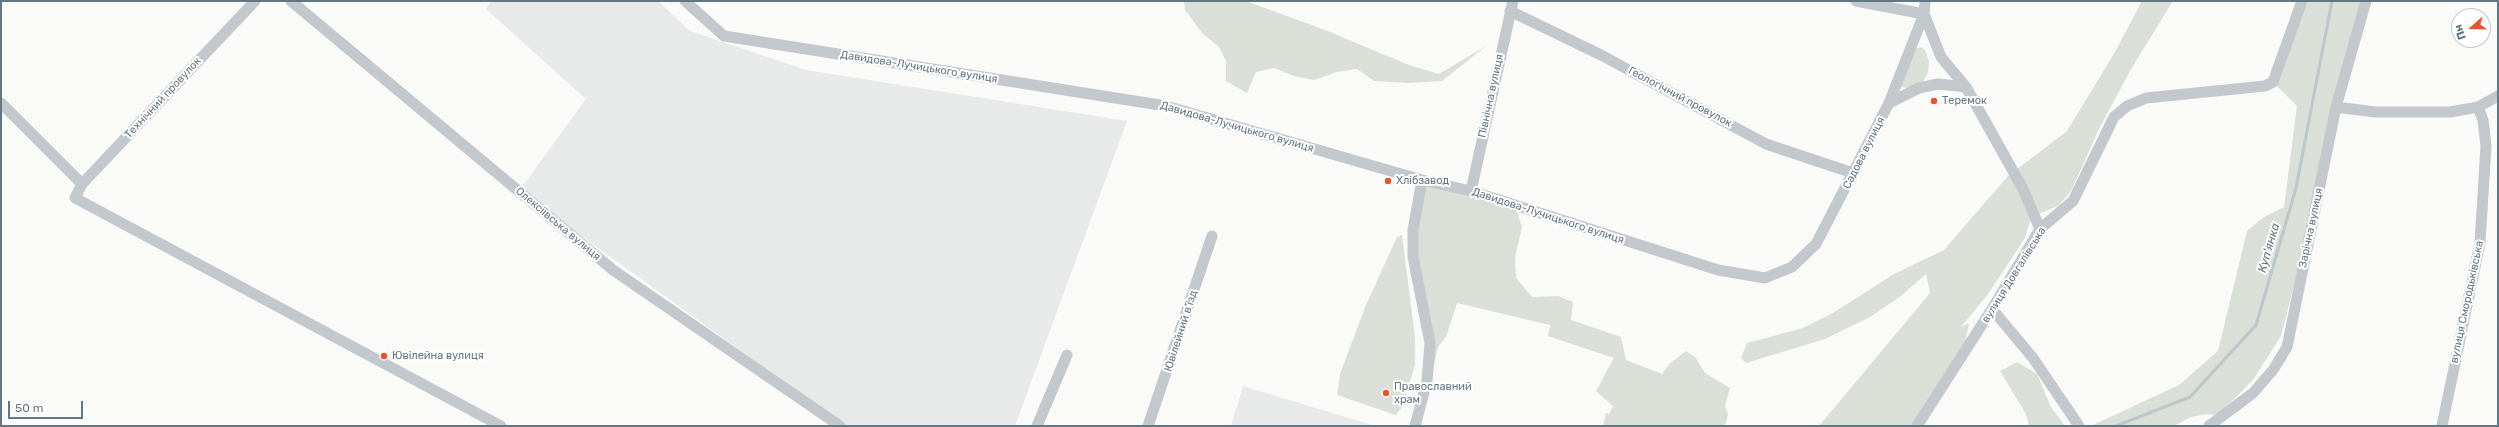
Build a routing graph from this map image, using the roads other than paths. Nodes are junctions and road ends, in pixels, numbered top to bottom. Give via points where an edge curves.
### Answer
1 (255, 1) edge
2 (291, 1) edge
3 (685, 1) edge
4 (1856, 1) edge
5 (1925, 1) edge
6 (2302, 1) edge
7 (2366, 1) edge
8 (1511, 6) edge
9 (1924, 14) junction
10 (1966, 87) junction
11 (2498, 96) edge
12 (1, 103) edge
13 (1889, 103) junction
14 (2336, 107) junction
15 (2478, 107) junction
16 (1854, 173) junction
17 (1422, 180) junction
18 (82, 184) junction
19 (1471, 191) junction
20 (2040, 229) junction
21 (1212, 236) dead end
22 (1765, 278) joint
23 (1992, 309) junction
24 (1067, 355) dead end
25 (501, 426) edge
26 (840, 426) edge
27 (1037, 426) edge
28 (1148, 426) edge
29 (1415, 426) edge
30 (1917, 426) edge
31 (2079, 426) edge
32 (2208, 426) edge
33 (2442, 426) edge

1 - 18 street, Технічний провулок
2 - 26 street, Олексіївська вулиця via 613,270
3 - 17 street, Давидова-Лучицького вулиця via 724,36 1166,106
4 - 9 street
5 - 9 street, Садова вулиця
6 - 20 street, вулиця Довгалівська via 2273,82 2266,86 2146,98 2127,106 2114,117 2074,201
7 - 14 street, Зарічна вулиця
8 - 16 street, Геологічний провулок via 1766,144
8 - 19 street, Північна вулиця
9 - 10 street via 1941,57
9 - 13 street, Садова вулиця
10 - 13 street via 1938,84 1919,88
10 - 20 street via 2023,189
11 - 15 street
12 - 18 street
13 - 16 street, Садова вулиця
14 - 15 street via 2375,112 2450,112
14 - 32 street, Зарічна вулиця via 2287,347 2273,370 2253,393
15 - 33 street, вулиця Смородьківська via 2483,120 2486,146 2480,244
16 - 22 street, Садова вулиця via 1816,244 1792,267
17 - 19 street, Давидова-Лучицького вулиця
17 - 29 street via 1413,230 1413,256 1430,343 1427,382
18 - 25 street, Технічний провулок via 75,198
19 - 22 street, Давидова-Лучицького вулиця via 1718,270
20 - 23 street, вулиця Довгалівська
21 - 28 street, Ювілейний в'їзд
23 - 30 street, вулиця Довгалівська
23 - 31 street via 2032,358
24 - 27 street

